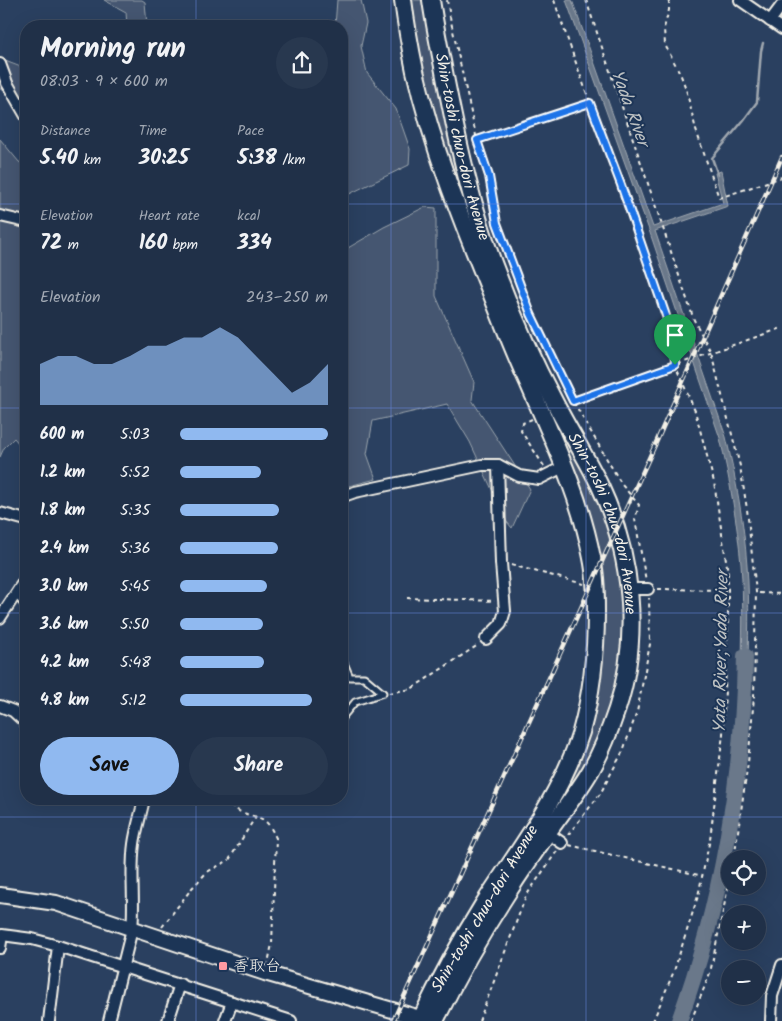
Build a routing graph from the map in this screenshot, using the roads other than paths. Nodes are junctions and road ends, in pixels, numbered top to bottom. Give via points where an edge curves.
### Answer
1 (403, 0) edge
2 (431, 0) edge
3 (740, 0) edge
4 (782, 5) edge
5 (770, 21) junction
6 (782, 29) edge
7 (0, 64) edge
8 (20, 106) edge
9 (0, 216) edge
10 (20, 221) edge
11 (498, 465) junction
12 (565, 466) junction
13 (348, 495) edge
14 (0, 513) edge
15 (20, 518) edge
16 (20, 588) edge
17 (629, 589) junction
18 (648, 589) road end
19 (17, 593) junction
20 (20, 596) edge
21 (0, 618) edge
22 (486, 639) road end
23 (348, 672) edge
24 (0, 706) edge
25 (348, 711) edge
26 (20, 718) edge
27 (143, 805) edge
28 (548, 833) junction
29 (562, 843) road end
30 (0, 895) edge
31 (132, 929) junction
32 (1, 935) edge
33 (58, 946) junction
34 (0, 948) edge
35 (782, 965) edge
36 (122, 967) junction
37 (180, 984) junction
38 (232, 1002) junction
39 (279, 1019) edge
40 (427, 1020) edge
41 (49, 1021) edge
42 (109, 1021) edge
43 (168, 1021) edge
44 (225, 1021) edge
45 (291, 1021) edge
46 (771, 1021) edge

1 - 12 main road, Shin-toshi chuo-dori Avenue via 415,70 448,183 522,369
2 - 17 main road, Shin-toshi chuo-dori Avenue via 465,171 483,235 530,354 600,486 623,552
3 - 5 street
4 - 5 street
5 - 6 street
7 - 8 street
9 - 10 street
11 - 12 street via 519,476 539,479
11 - 13 street via 482,464
11 - 22 street via 505,611 501,624
12 - 40 main road, Shin-toshi chuo-dori Avenue via 593,560 596,650 591,691 581,731 564,775 456,951
14 - 15 street
16 - 19 street
17 - 18 street
17 - 28 main road, Shin-toshi chuo-dori Avenue via 630,635 626,671 616,712 591,770
19 - 20 street
19 - 21 street
23 - 25 lane via 350,677 364,677 383,693 356,702
24 - 26 street via 14,711
27 - 31 street via 134,845
28 - 29 street
28 - 40 main road, Shin-toshi chuo-dori Avenue
30 - 31 street via 56,903
31 - 36 street
31 - 40 street via 265,973
32 - 33 street
32 - 34 street
33 - 36 street
33 - 41 street
35 - 46 street via 772,996
36 - 37 street
36 - 42 street
37 - 38 street
37 - 43 street
38 - 39 street
38 - 44 street
39 - 45 street

